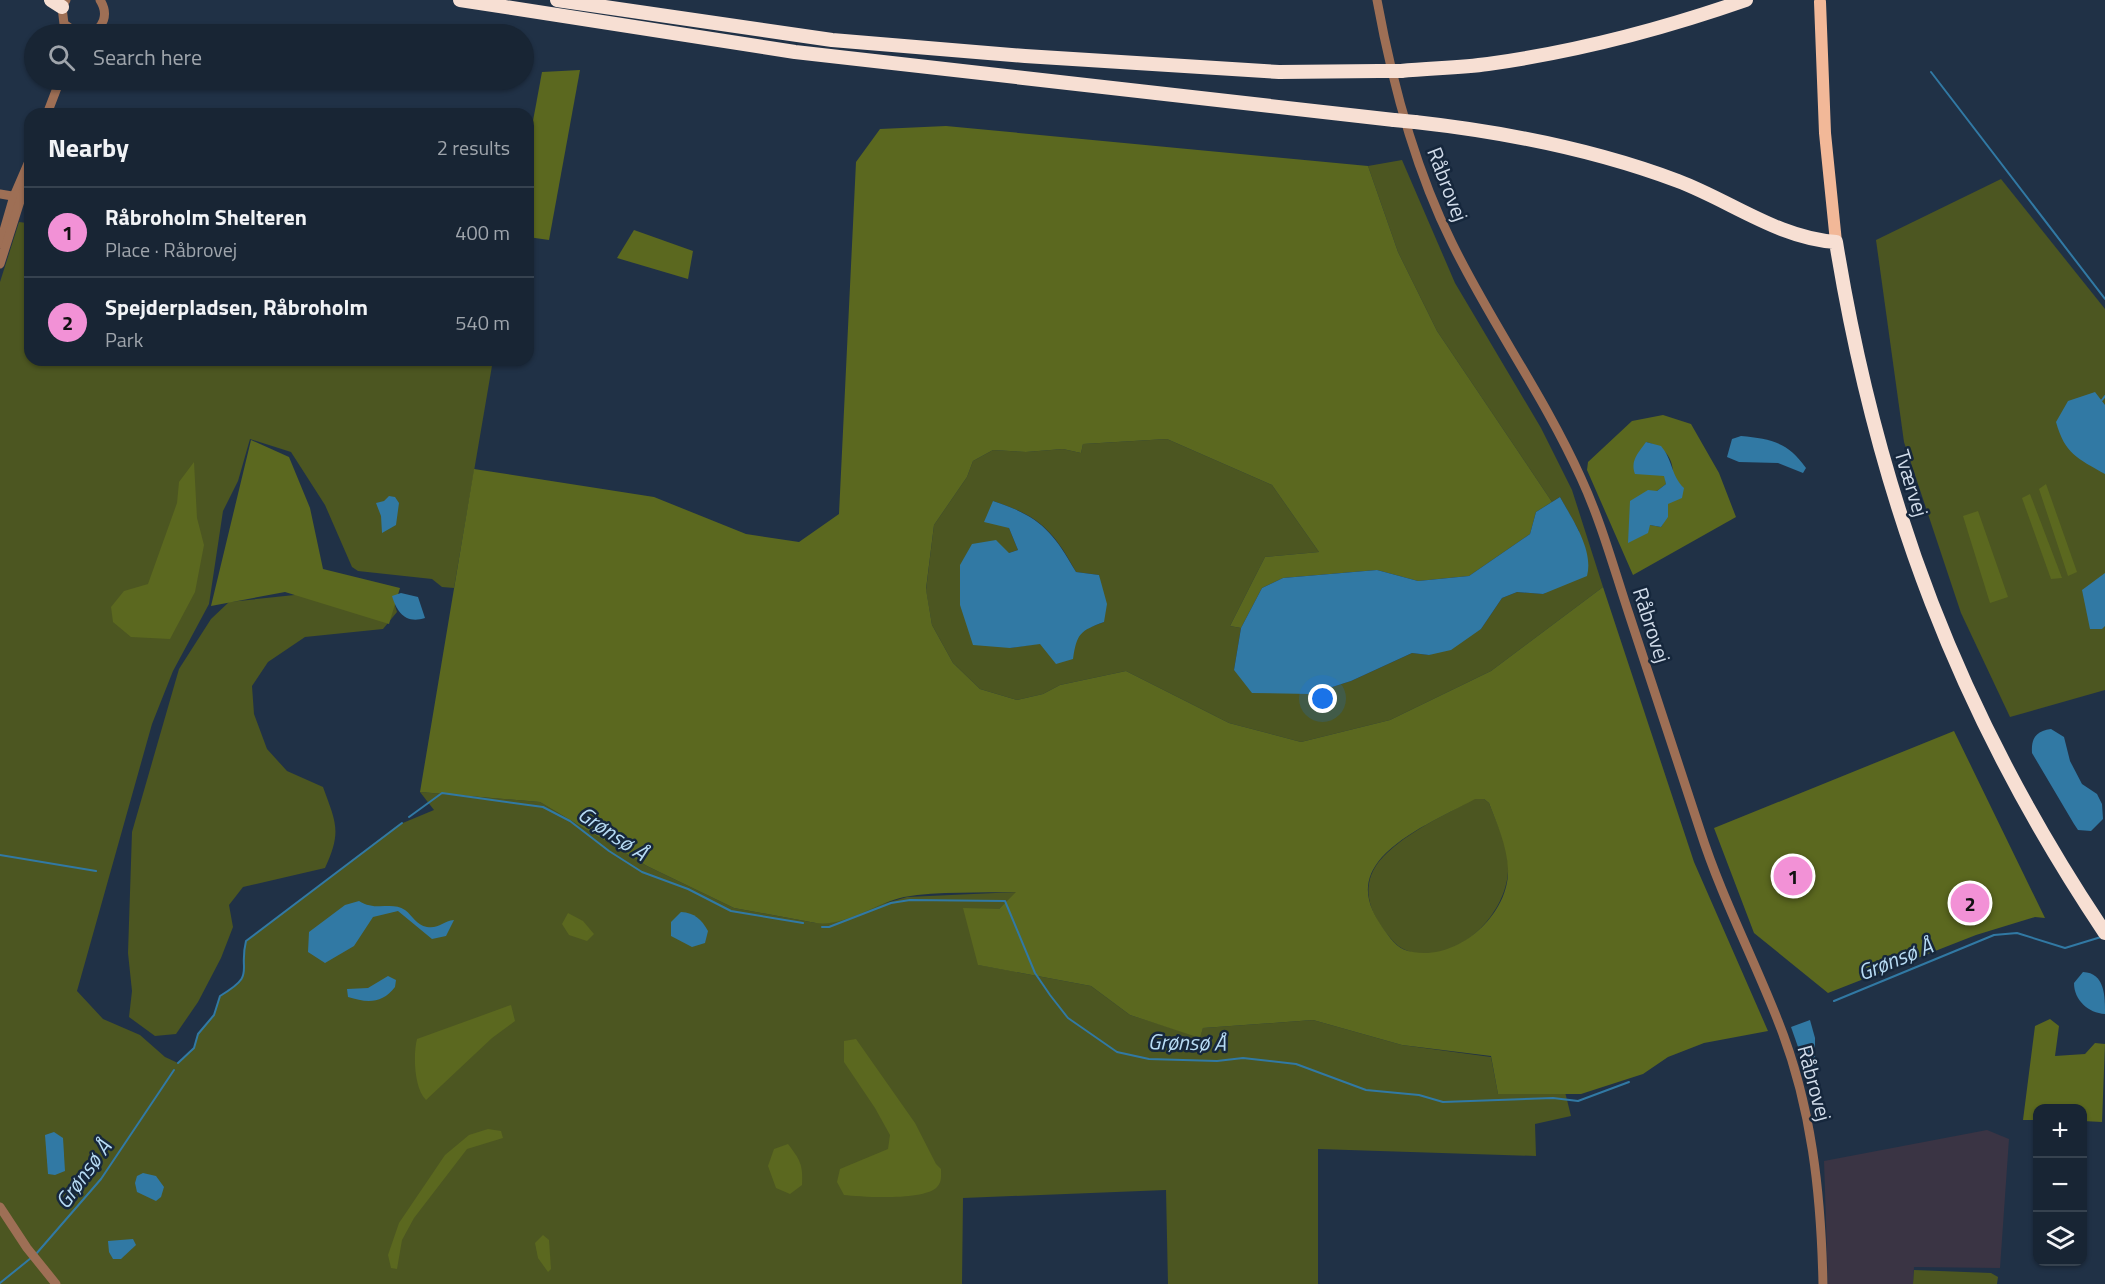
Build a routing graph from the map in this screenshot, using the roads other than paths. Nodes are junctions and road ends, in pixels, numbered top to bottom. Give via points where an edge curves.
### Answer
1 (100, 0) edge
2 (460, 0) edge
3 (557, 0) edge
4 (1377, 0) edge
5 (1746, 0) edge
6 (1820, 1) edge
7 (60, 2) edge
8 (64, 24) edge
9 (102, 24) edge
10 (56, 90) edge
11 (49, 108) edge
12 (24, 180) edge
13 (24, 186) edge
14 (0, 194) edge
15 (0, 200) edge
16 (18, 201) junction
17 (1836, 242) junction
18 (0, 244) edge
19 (0, 264) edge
20 (2102, 929) edge
21 (0, 1207) edge
22 (56, 1284) edge
23 (1823, 1284) edge

1 - 9 street via 105,13
2 - 17 highway, bridge via 795,52 1496,131 1607,157 1680,182 1795,235
3 - 5 highway, bridge via 832,40 1280,72 1486,64 1574,48
4 - 23 street, Råbrovej via 1388,58 1425,178 1451,242 1552,417 1583,481 1713,870 1796,1072 1815,1159
6 - 17 main road, Tværvej via 1825,133
7 - 8 street
10 - 11 street
12 - 16 street
13 - 16 street
14 - 16 street
15 - 16 street
16 - 18 street
16 - 19 street
17 - 20 highway, Tværvej via 1854,346 1880,451 1932,608 2001,759
21 - 22 street

